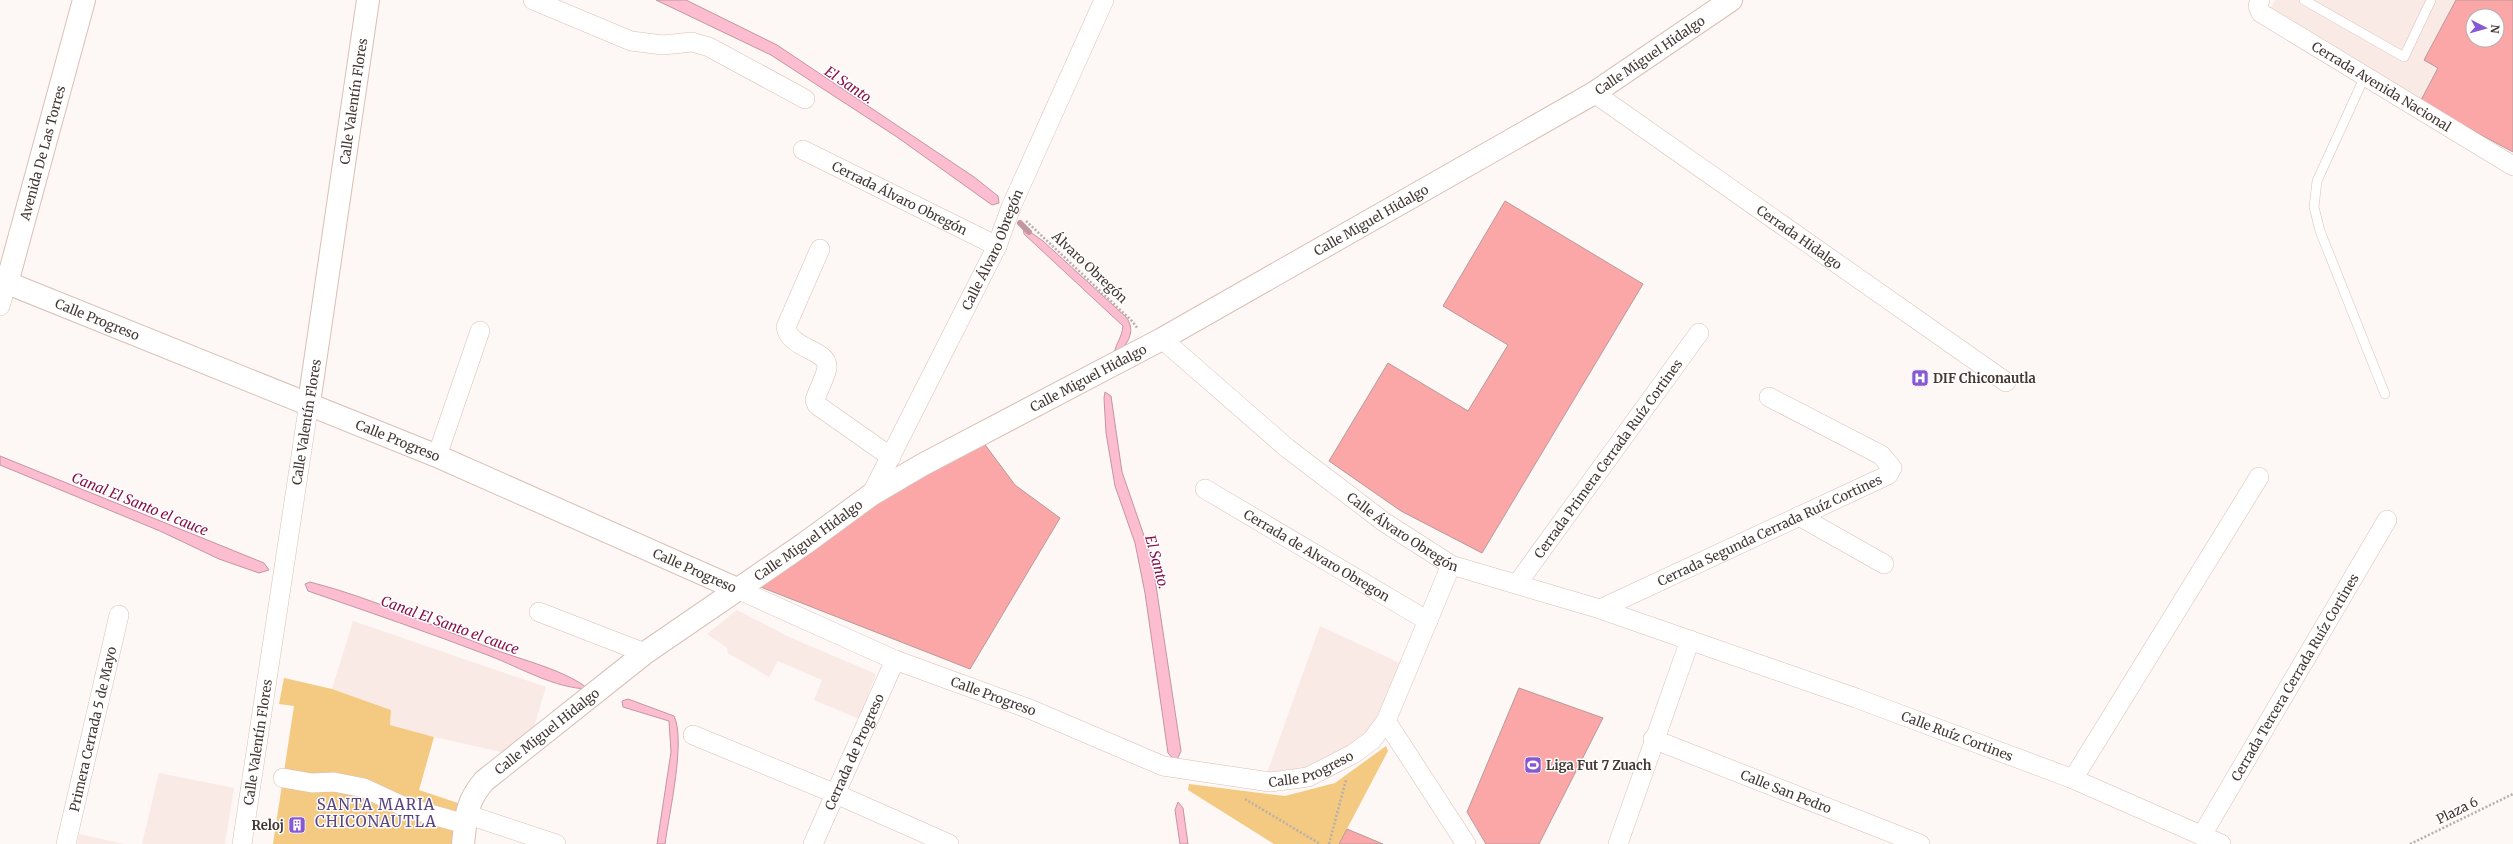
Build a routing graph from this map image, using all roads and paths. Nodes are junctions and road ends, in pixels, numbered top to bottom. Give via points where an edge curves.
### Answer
1 (84, 0) edge
2 (368, 0) edge
3 (533, 0) edge
4 (1104, 0) edge
5 (1731, 0) edge
6 (2260, 0) edge
7 (2304, 0) edge
8 (2431, 0) edge
9 (2365, 76) junction
10 (1594, 93) junction
11 (805, 99) dead end
12 (803, 150) dead end
13 (2513, 166) edge
14 (1011, 207) junction
15 (997, 246) junction
16 (820, 249) dead end
17 (4, 282) edge
18 (0, 306) edge
19 (480, 331) dead end
20 (1699, 333) dead end
21 (1155, 342) junction
22 (2006, 382) dead end
23 (2385, 394) dead end
24 (1769, 397) dead end
25 (309, 403) junction
26 (437, 456) junction
27 (891, 457) junction
28 (2260, 477) dead end
29 (1205, 489) dead end
30 (871, 495) junction
31 (1799, 516) junction
32 (2387, 520) dead end
33 (1884, 564) dead end
34 (1451, 565) junction
35 (1517, 584) junction
36 (737, 589) junction
37 (1600, 609) junction
38 (539, 612) dead end
39 (119, 615) dead end
40 (1428, 621) junction
41 (1690, 640) junction
42 (645, 653) junction
43 (895, 660) junction
44 (1386, 721) junction
45 (693, 735) dead end
46 (1653, 739) junction
47 (1353, 754) junction
48 (283, 778) dead end
49 (2073, 779) junction
50 (836, 794) junction
51 (1238, 794) dead end
52 (2513, 794) edge
53 (467, 819) edge
54 (2202, 835) junction
55 (66, 844) edge
56 (242, 844) edge
57 (556, 844) edge
58 (813, 844) edge
59 (949, 844) edge
60 (1320, 844) edge
61 (1329, 844) edge
62 (1466, 844) edge
63 (1618, 844) edge
64 (1920, 844) edge
65 (2221, 844) edge
66 (2410, 844) edge

1 - 17 street, Avenida De Las Torres
2 - 25 street, Calle Valentín Flores
3 - 11 street via 631,41 663,45 692,42 709,48
4 - 14 street, Calle Álvaro Obregón
5 - 10 street, Calle Miguel Hidalgo
6 - 9 street, Cerrada Avenida Nacional via 2258,6 2261,13
7 - 8 lane via 2404,57
9 - 13 street, Cerrada Avenida Nacional
9 - 23 lane via 2317,181 2314,207 2320,231
10 - 21 street, Calle Miguel Hidalgo
10 - 22 street, Cerrada Hidalgo
12 - 15 street, Cerrada Álvaro Obregón
14 - 15 street, Calle Álvaro Obregón
14 - 21 path, Álvaro Obregón
15 - 27 street, Calle Álvaro Obregón
16 - 27 street via 786,327 788,335 793,341 823,357 826,363 827,368 815,400 817,405
17 - 18 street, Avenida De Las Torres
17 - 25 street, Calle Progreso
19 - 26 street
20 - 35 street, Cerrada Primera Cerrada Ruíz Cortines
21 - 30 street, Calle Miguel Hidalgo via 922,465
21 - 34 street, Calle Álvaro Obregón via 1384,522
24 - 31 street, Cerrada Segunda Cerrada Ruíz Cortines via 1881,455 1892,468 1888,475
25 - 26 street, Calle Progreso
25 - 56 street, Calle Valentín Flores
26 - 36 street, Calle Progreso
27 - 30 street, Calle Álvaro Obregón
28 - 49 street
29 - 40 street, Cerrada de Alvaro Obregon
30 - 36 street, Calle Miguel Hidalgo
31 - 33 street
31 - 37 street, Cerrada Segunda Cerrada Ruíz Cortines
32 - 54 street, Cerrada Tercera Cerrada Ruíz Cortines
34 - 35 street, Calle Álvaro Obregón
34 - 40 street, Calle Progreso
35 - 37 street, Calle Álvaro Obregón
36 - 42 street, Calle Miguel Hidalgo
36 - 43 street, Calle Progreso
37 - 41 street, Calle Álvaro Obregón
38 - 42 street
39 - 55 street, Primera Cerrada 5 de Mayo
40 - 44 street, Calle Progreso
41 - 46 street
41 - 49 street, Calle Ruíz Cortines via 1856,698
42 - 53 street, Calle Miguel Hidalgo via 484,781
43 - 47 street, Calle Progreso via 1032,710 1163,766 1270,782 1308,777
43 - 50 street, Cerrada de Progreso
44 - 47 street, Calle Progreso via 1372,740
44 - 62 street
45 - 50 street
46 - 63 street
46 - 64 street, Calle San Pedro
47 - 61 path
48 - 53 street via 312,783 334,782 364,788 405,807
49 - 54 street, Calle Ruíz Cortines
50 - 58 street, Cerrada de Progreso
50 - 59 street
51 - 60 path
52 - 66 path, Plaza 6
53 - 57 street
54 - 65 street, Calle Ruíz Cortines

